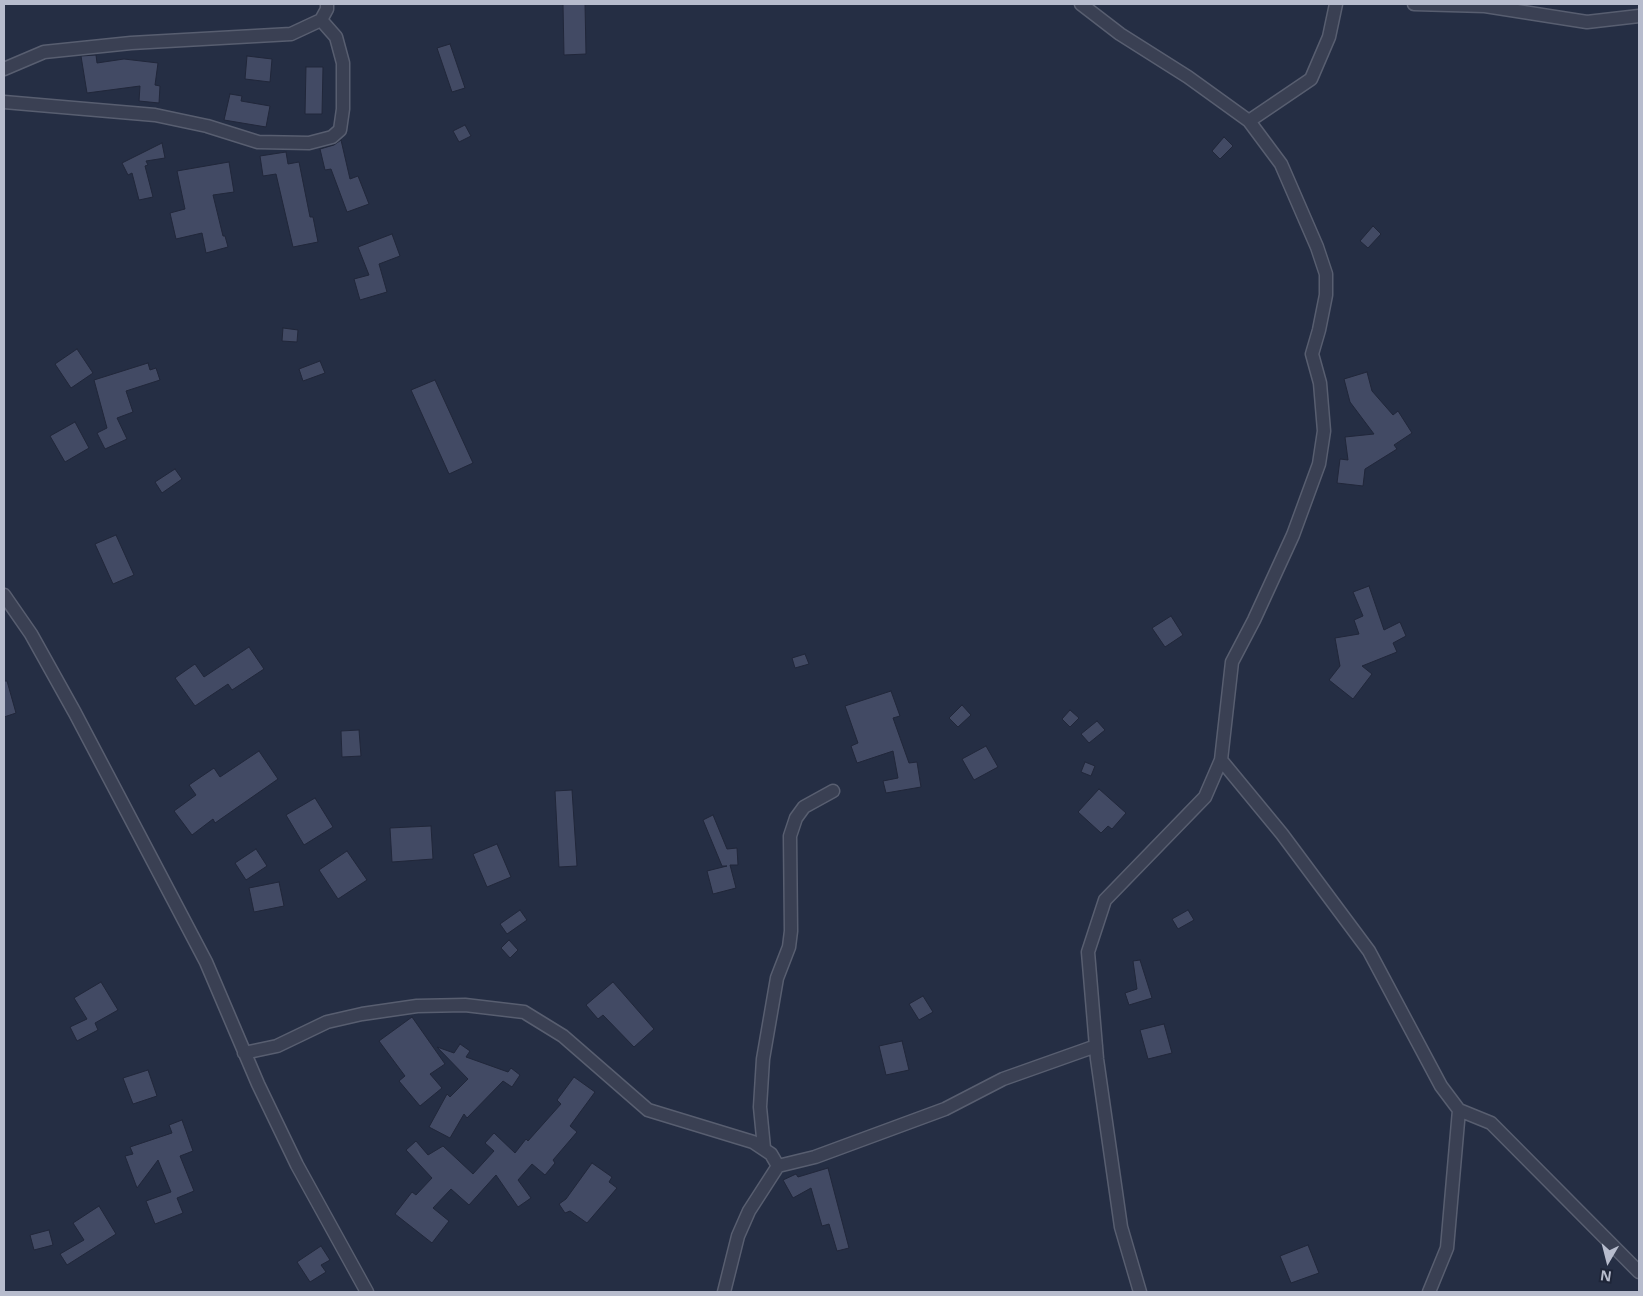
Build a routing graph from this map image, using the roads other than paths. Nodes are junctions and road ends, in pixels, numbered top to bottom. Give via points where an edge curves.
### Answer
1 (327, 4) edge
2 (1081, 4) edge
3 (1336, 4) edge
4 (1414, 4) edge
5 (1639, 16) edge
6 (321, 20) junction
7 (4, 69) edge
8 (4, 102) edge
9 (1249, 121) junction
10 (4, 595) edge
11 (1221, 760) junction
12 (832, 791) dead end
13 (1096, 1046) junction
14 (244, 1053) junction
15 (1459, 1110) junction
16 (764, 1148) junction
17 (778, 1166) junction
18 (1639, 1272) edge
19 (367, 1292) edge
20 (724, 1292) edge
21 (1140, 1292) edge
22 (1429, 1292) edge

1 - 6 street
2 - 9 street
3 - 9 street via 1329,37 1311,79
4 - 5 street via 1485,6 1587,22
6 - 7 street via 291,34 44,52
6 - 8 street via 336,37 344,63 343,109 340,130 332,137 309,143 258,142 207,126 155,115
9 - 11 street via 1281,164 1326,274 1322,313 1312,354 1320,383 1324,431 1320,464 1293,535 1232,662
10 - 14 street via 31,634 206,962
11 - 13 street via 1205,797 1105,900 1088,952
11 - 15 street via 1282,834 1369,951 1441,1086
12 - 16 street via 804,807 790,836 791,931 789,947 777,978 763,1059 760,1106
13 - 17 street via 1003,1078 937,1112 815,1157
13 - 21 street via 1121,1227
14 - 16 street via 278,1046 327,1022 362,1014 417,1006 465,1006 524,1012 562,1036 648,1110
14 - 19 street via 297,1165
15 - 18 street via 1491,1123
15 - 22 street via 1447,1248
16 - 17 street
17 - 20 street via 749,1211 738,1236

